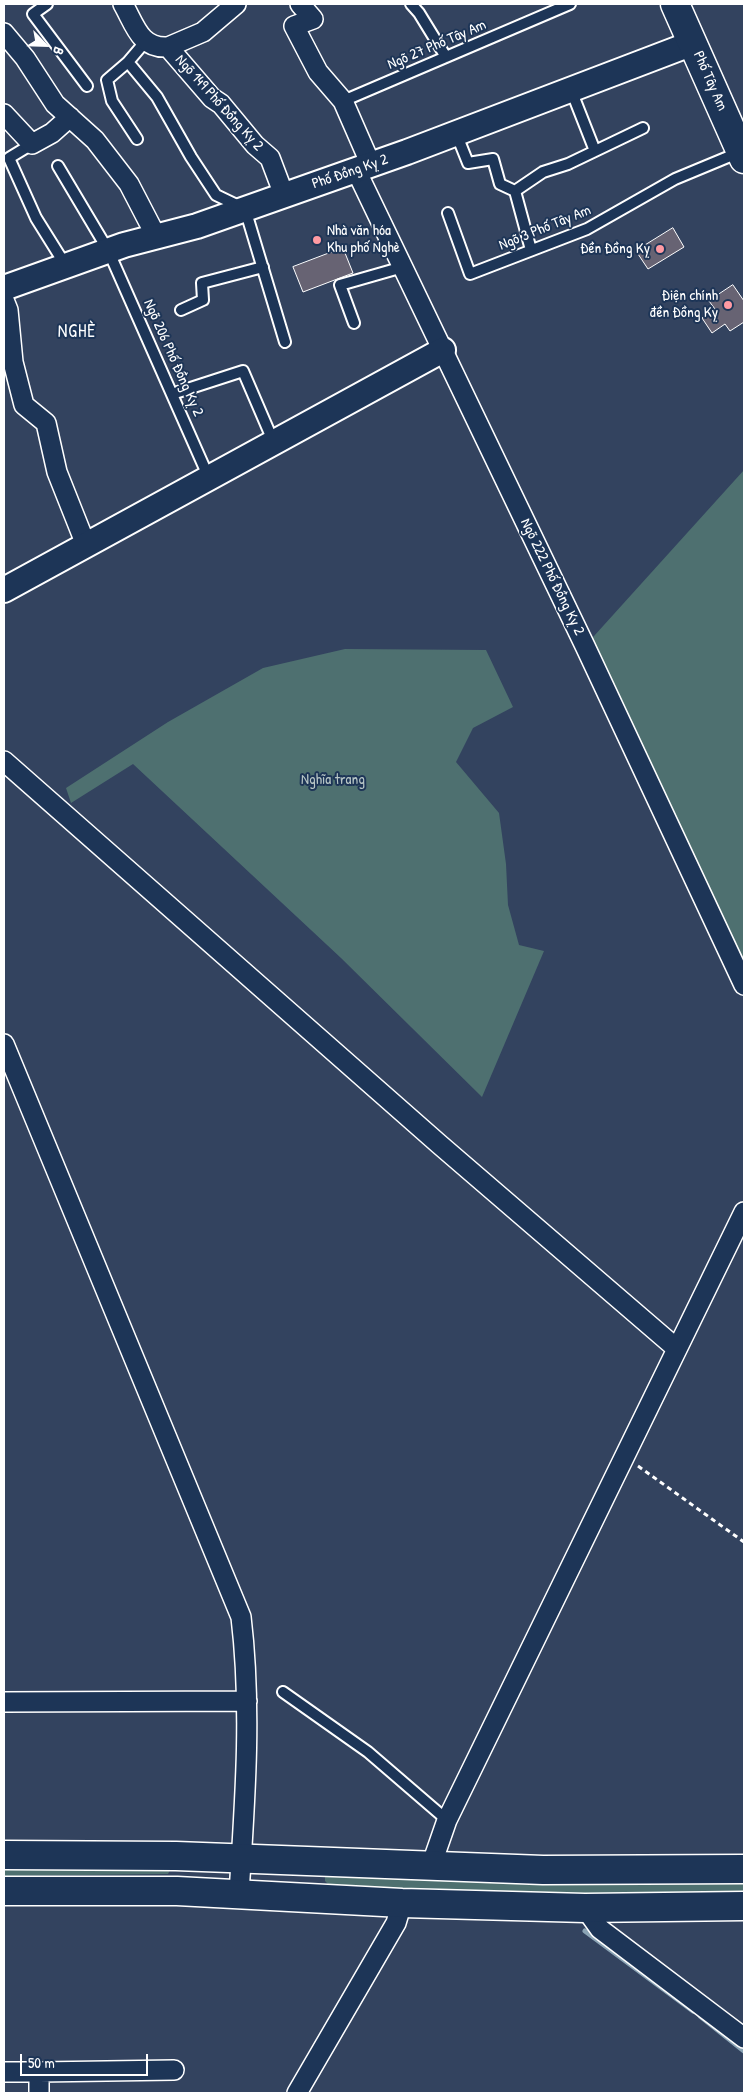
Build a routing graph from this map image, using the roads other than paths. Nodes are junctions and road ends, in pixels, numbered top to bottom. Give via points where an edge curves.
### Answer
1 (47, 4) edge
2 (122, 4) edge
3 (236, 4) edge
4 (300, 4) edge
5 (411, 4) edge
6 (570, 4) edge
7 (675, 4) edge
8 (4, 33) edge
9 (145, 42) junction
10 (693, 43) junction
11 (168, 47) junction
12 (446, 57) junction
13 (128, 62) junction
14 (87, 86) dead end
15 (571, 90) junction
16 (343, 101) junction
17 (4, 114) edge
18 (70, 117) junction
19 (643, 128) dead end
20 (456, 133) junction
21 (137, 139) dead end
22 (32, 144) junction
23 (595, 151) junction
24 (743, 156) edge
25 (58, 166) dead end
26 (364, 167) junction
27 (515, 191) junction
28 (284, 195) junction
29 (245, 209) junction
30 (448, 213) dead end
31 (156, 236) junction
32 (108, 250) junction
33 (531, 250) junction
34 (66, 266) junction
35 (263, 267) junction
36 (403, 267) junction
37 (4, 288) edge
38 (4, 300) edge
39 (181, 310) dead end
40 (354, 323) dead end
41 (285, 342) dead end
42 (8, 350) edge
43 (443, 350) junction
44 (172, 394) junction
45 (274, 443) junction
46 (210, 478) junction
47 (86, 545) junction
48 (4, 590) edge
49 (4, 761) edge
50 (744, 985) edge
51 (4, 1044) edge
52 (744, 1212) edge
53 (676, 1348) junction
54 (283, 1692) dead end
55 (248, 1701) junction
56 (4, 1702) edge
57 (447, 1820) junction
58 (4, 1855) edge
59 (241, 1858) junction
60 (431, 1866) junction
61 (744, 1869) edge
62 (4, 1891) edge
63 (239, 1893) junction
64 (402, 1902) junction
65 (744, 1906) edge
66 (585, 1908) junction
67 (744, 2038) edge
68 (174, 2070) dead end
69 (4, 2072) edge
70 (39, 2072) junction
71 (39, 2093) edge
72 (297, 2093) edge

1 - 14 lane via 32,14
2 - 9 street
3 - 11 street via 203,32
4 - 16 street, Ngõ 222 Phố Đồng Kỵ 2 via 313,19 294,26 318,72
5 - 12 lane via 420,13
6 - 12 lane, Ngõ 27 Phố Tây Am
7 - 10 main road, Phố Tây Am
8 - 18 street via 55,104
9 - 11 street, Ngõ 149 Phố Đồng Kỵ 2
9 - 13 lane
10 - 15 street, Phố Đồng Kỵ 2
10 - 24 main road, Phố Tây Am
11 - 28 street, Ngõ 149 Phố Đồng Kỵ 2 via 270,158
12 - 16 lane, Ngõ 27 Phố Tây Am
13 - 21 lane via 107,80 112,102
13 - 29 lane via 157,98 216,195
15 - 20 street, Phố Đồng Kỵ 2
15 - 23 lane
16 - 26 street, Ngõ 222 Phố Đồng Kỵ 2
17 - 22 street
18 - 22 street via 52,133
18 - 31 street via 95,140 130,184
19 - 23 lane
20 - 26 street, Phố Đồng Kỵ 2
20 - 27 lane via 468,163 493,159 500,184
22 - 34 lane via 9,158 36,218
23 - 27 lane via 543,172
24 - 33 lane, Ngõ 3 Phố Tây Am via 676,179 587,229
25 - 32 lane, Ngõ 206 Phố Đồng Kỵ 2
26 - 28 street, Phố Đồng Kỵ 2
26 - 36 street, Ngõ 222 Phố Đồng Kỵ 2
27 - 33 lane
28 - 29 street, Phố Đồng Kỵ 2
29 - 31 street, Phố Đồng Kỵ 2
29 - 35 lane
30 - 33 lane, Ngõ 3 Phố Tây Am via 470,274
31 - 32 street, Phố Đồng Kỵ 2
32 - 34 street, Phố Đồng Kỵ 2
32 - 44 lane, Ngõ 206 Phố Đồng Kỵ 2
34 - 37 street, Phố Đồng Kỵ 2
35 - 39 lane via 202,283 203,300
35 - 41 lane
36 - 40 lane via 340,285
36 - 43 street, Ngõ 222 Phố Đồng Kỵ 2
38 - 42 street via 8,310
42 - 47 street via 24,405 46,423 57,472
43 - 45 street
43 - 50 street, Ngõ 222 Phố Đồng Kỵ 2
44 - 45 lane via 244,371
44 - 46 lane, Ngõ 206 Phố Đồng Kỵ 2
45 - 46 street
46 - 47 street
47 - 48 street
49 - 53 street
51 - 55 street via 241,1617
52 - 53 street
53 - 57 street
54 - 57 lane via 368,1752
55 - 56 street
55 - 59 street
57 - 60 street
58 - 59 main road
59 - 60 main road
59 - 63 street
60 - 61 main road via 543,1870
62 - 63 main road
63 - 64 main road
64 - 66 main road
64 - 72 street via 396,1923
65 - 66 main road
66 - 67 street via 600,1929
68 - 70 street
69 - 70 street
70 - 71 street

